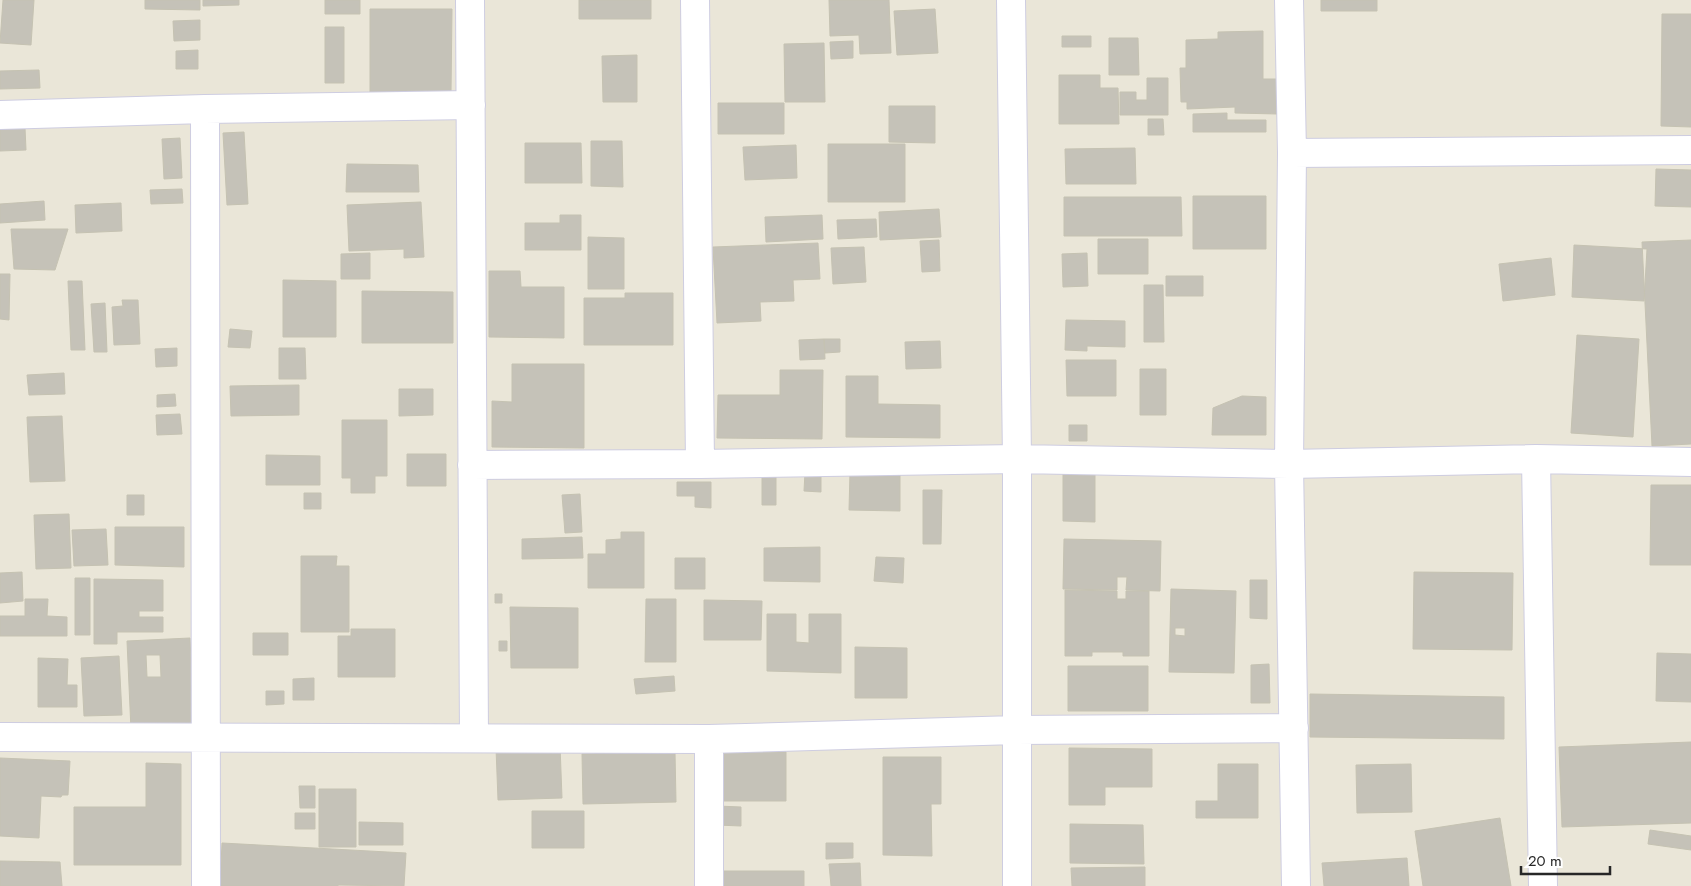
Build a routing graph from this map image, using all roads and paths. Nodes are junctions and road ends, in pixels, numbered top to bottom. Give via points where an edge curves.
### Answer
1 (470, 0) edge
2 (696, 0) edge
3 (1011, 0) edge
4 (1288, 0) edge
5 (471, 106) junction
6 (205, 109) junction
7 (0, 115) edge
8 (1691, 150) edge
9 (1292, 153) junction
10 (1017, 459) junction
11 (1536, 459) junction
12 (1691, 462) edge
13 (700, 464) junction
14 (1290, 464) junction
15 (472, 465) junction
16 (1294, 728) junction
17 (1016, 730) junction
18 (0, 737) edge
19 (207, 738) junction
20 (474, 738) junction
21 (709, 739) junction
22 (206, 886) edge
23 (709, 886) edge
24 (1017, 886) edge
25 (1296, 886) edge
26 (1543, 886) edge

1 - 5 street
2 - 13 street
3 - 10 street
4 - 9 street
5 - 6 street
5 - 15 street
6 - 7 street
6 - 19 street
8 - 9 street
9 - 14 street
10 - 13 street
10 - 14 street
10 - 17 street
11 - 12 street
11 - 14 street
11 - 26 street
13 - 15 street
14 - 16 street
15 - 20 street
16 - 17 street
16 - 25 street
17 - 21 street
17 - 24 street
18 - 19 street
19 - 20 street
19 - 22 street
20 - 21 street
21 - 23 street

